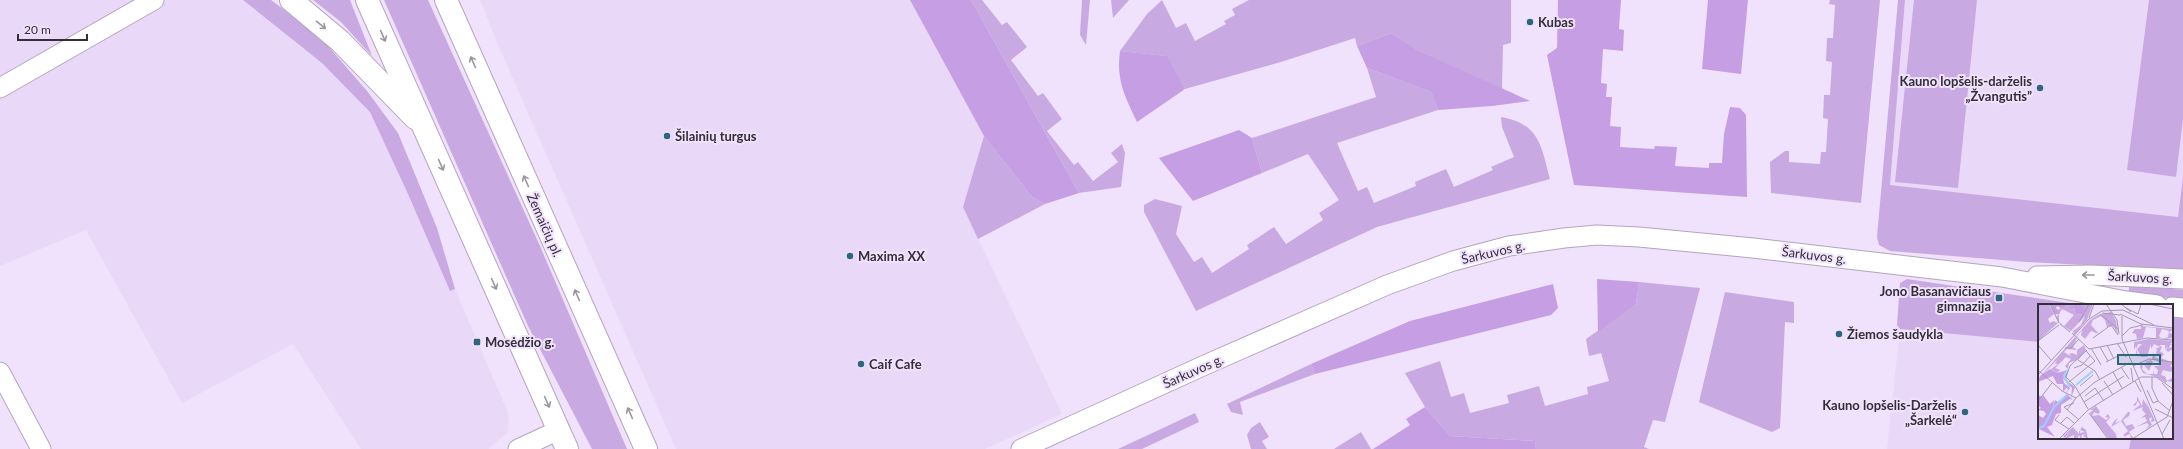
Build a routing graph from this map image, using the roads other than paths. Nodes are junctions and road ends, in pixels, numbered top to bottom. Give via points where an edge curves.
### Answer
1 (154, 0) edge
2 (291, 0) edge
3 (368, 0) edge
4 (446, 0) edge
5 (0, 88) edge
6 (425, 129) junction
7 (2002, 277) junction
8 (2183, 279) edge
9 (2149, 304) edge
10 (2173, 307) edge
11 (2183, 308) edge
12 (0, 372) edge
13 (559, 430) junction
14 (41, 449) edge
15 (518, 449) edge
16 (567, 449) edge
17 (646, 449) edge
18 (1021, 449) edge

1 - 5 street
2 -> 6 main road via 340,41
3 -> 6 main road
17 -> 4 main road, Žemaičių pl.
6 -> 13 main road
8 -> 7 street, Šarkuvos g. via 2091,275
7 - 9 street, Šarkuvos g.
7 - 18 street, Šarkuvos g. via 1639,237 1597,235 1509,246 1452,261 1387,286
10 - 11 street
12 - 14 street
13 - 15 street
13 - 16 main road

